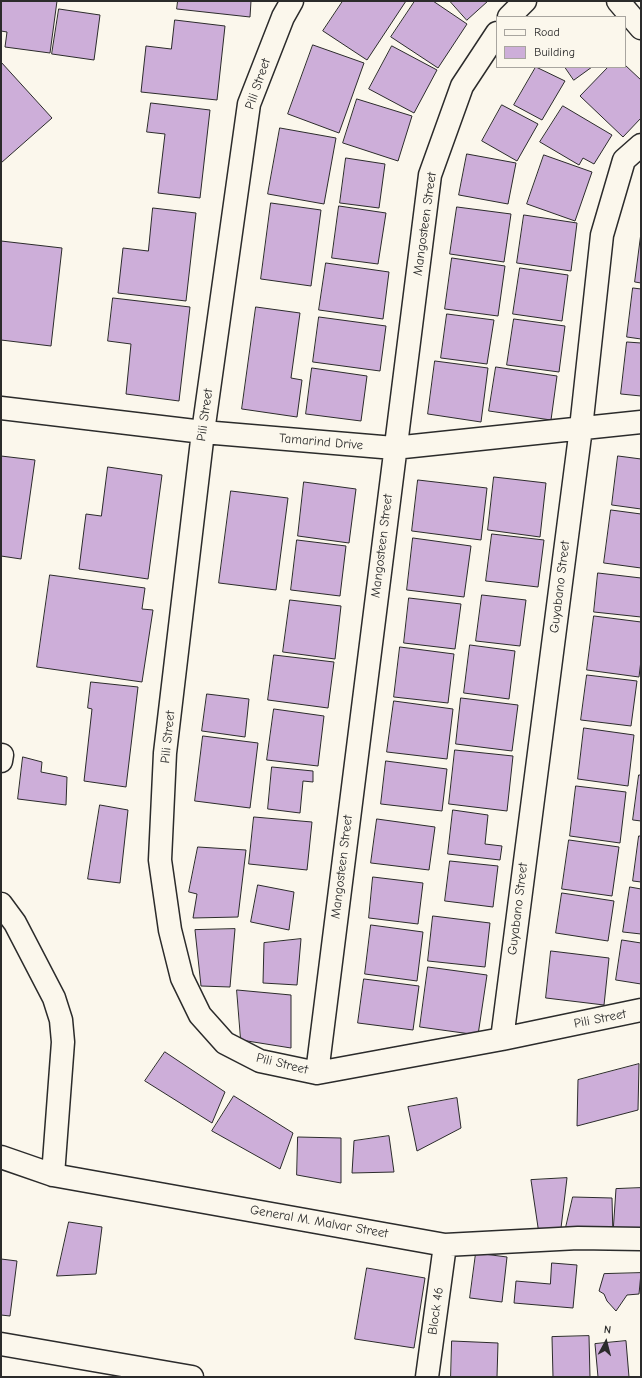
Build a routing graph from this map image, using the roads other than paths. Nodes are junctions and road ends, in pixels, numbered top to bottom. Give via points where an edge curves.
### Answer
1 (292, 1) edge
2 (525, 1) edge
3 (618, 1) edge
4 (510, 16) edge
5 (641, 28) edge
6 (496, 35) edge
7 (641, 145) edge
8 (1, 408) edge
9 (641, 422) edge
10 (581, 428) junction
11 (203, 432) junction
12 (394, 448) junction
13 (1, 904) edge
14 (641, 1010) edge
15 (502, 1039) junction
16 (317, 1073) junction
17 (1, 1157) edge
18 (53, 1175) junction
19 (641, 1239) edge
20 (445, 1245) junction
21 (1, 1344) edge
22 (192, 1377) edge
23 (427, 1377) edge

1 - 11 street, Pili Street via 283,17 249,104
2 - 4 street
3 - 5 street
6 - 12 street, Mangosteen Street via 462,86 430,175
7 - 10 street, Guyabano Street via 624,160 602,235
8 - 11 street, Tamarind Drive
9 - 10 street, Tamarind Drive
10 - 12 street, Tamarind Drive
10 - 15 street, Guyabano Street
11 - 12 street, Tamarind Drive
11 - 16 street, Pili Street via 165,753 160,860 170,930 182,978 197,1009 226,1043 260,1061
12 - 16 street, Mangosteen Street
13 - 18 street via 15,923 54,998 61,1020 63,1042
14 - 15 street, Pili Street
15 - 16 street, Pili Street
17 - 18 street, General M. Malvar Street
18 - 20 street, General M. Malvar Street
19 - 20 street, General M. Malvar Street via 578,1238
20 - 23 street, Block 46
21 - 22 street

